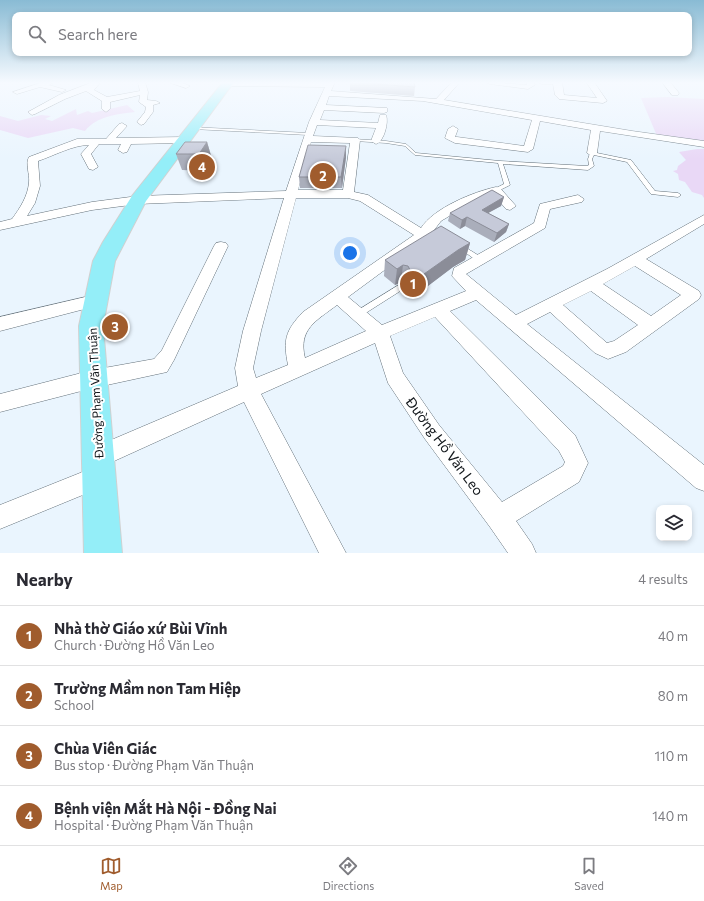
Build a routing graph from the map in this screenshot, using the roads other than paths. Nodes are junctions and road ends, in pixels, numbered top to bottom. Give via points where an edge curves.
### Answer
1 (319, 107) edge
2 (40, 108) edge
3 (150, 108) edge
4 (209, 108) edge
5 (336, 108) edge
6 (476, 108) edge
7 (384, 110) joint
8 (32, 112) dead end
9 (537, 117) junction
10 (141, 122) dead end
11 (122, 126) dead end
12 (382, 126) junction
13 (596, 127) junction
14 (193, 128) junction
15 (453, 129) dead end
16 (309, 132) junction
17 (184, 140) junction
18 (354, 140) junction
19 (97, 141) junction
20 (109, 141) junction
21 (376, 141) junction
22 (704, 144) edge
23 (592, 154) junction
24 (500, 162) junction
25 (93, 167) dead end
26 (496, 190) junction
27 (291, 194) junction
28 (348, 194) junction
29 (678, 195) dead end
30 (578, 199) dead end
31 (138, 200) junction
32 (510, 206) dead end
33 (704, 219) edge
34 (16, 223) junction
35 (0, 226) edge
36 (429, 230) junction
37 (453, 242) edge
38 (221, 246) dead end
39 (479, 259) junction
40 (636, 259) junction
41 (591, 282) junction
42 (402, 286) dead end
43 (699, 291) edge
44 (478, 293) junction
45 (338, 297) junction
46 (94, 301) junction
47 (551, 304) junction
48 (438, 310) junction
49 (358, 314) junction
50 (514, 323) junction
51 (0, 324) edge
52 (652, 325) junction
53 (380, 333) junction
54 (298, 370) junction
55 (93, 379) junction
56 (249, 391) junction
57 (0, 403) edge
58 (98, 467) junction
59 (704, 480) edge
60 (0, 517) edge
61 (499, 518) junction
62 (103, 553) edge
63 (333, 553) edge
64 (523, 553) edge

1 - 16 street
2 - 8 street
3 - 10 street
4 - 14 main road, Đường Phạm Văn Thuận
5 - 7 street
6 - 9 street
7 - 12 street
9 - 13 street via 573,119
9 - 15 street via 528,149 455,140 450,138
11 - 20 street
12 - 16 street
12 - 21 street
13 - 22 street
13 - 23 street
14 - 16 lane
14 - 17 main road, Đường Phạm Văn Thuận
16 - 18 street
16 - 27 street
17 - 20 street via 125,146
17 - 31 main road, Đường Phạm Văn Thuận
18 - 21 lane
18 - 28 street
19 - 20 street
19 - 25 street via 86,154
19 - 34 street via 77,142 33,159 35,180 32,196
21 - 24 lane via 406,145 415,154
23 - 24 lane via 592,166 588,168
23 - 29 lane via 630,161 653,193
24 - 26 lane via 507,185
26 - 32 street
26 - 36 street via 444,214 432,222
27 - 28 street
27 - 31 street
27 - 56 street via 244,368
28 - 36 street via 364,198
30 - 39 street via 544,207 540,225
31 - 34 street via 92,206
31 - 46 main road, Đường Phạm Văn Thuận via 104,261
33 - 40 street
34 - 35 street
36 - 45 street
37 - 39 lane
38 - 55 street via 164,363 153,369
39 - 44 street via 458,273
40 - 41 street
40 - 43 street
41 - 47 street
41 - 52 street
42 - 49 lane
43 - 52 street
44 - 48 street
44 - 50 street
45 - 49 street
45 - 54 street via 296,329 293,343
46 - 51 street
46 - 55 main road, Đường Phạm Văn Thuận via 91,326
47 - 50 street
47 - 52 street via 595,343 608,351 620,347
48 - 53 street
48 - 61 street via 567,443 577,463 571,474
49 - 53 street
50 - 59 street
53 - 54 street
53 - 61 street, Đường Hồ Văn Leo via 395,377 432,432
54 - 56 street
55 - 57 street
55 - 58 main road, Đường Phạm Văn Thuận
56 - 58 street
56 - 63 street
58 - 60 street
58 - 62 main road, Đường Phạm Văn Thuận
61 - 64 street, Đường Hồ Văn Leo

